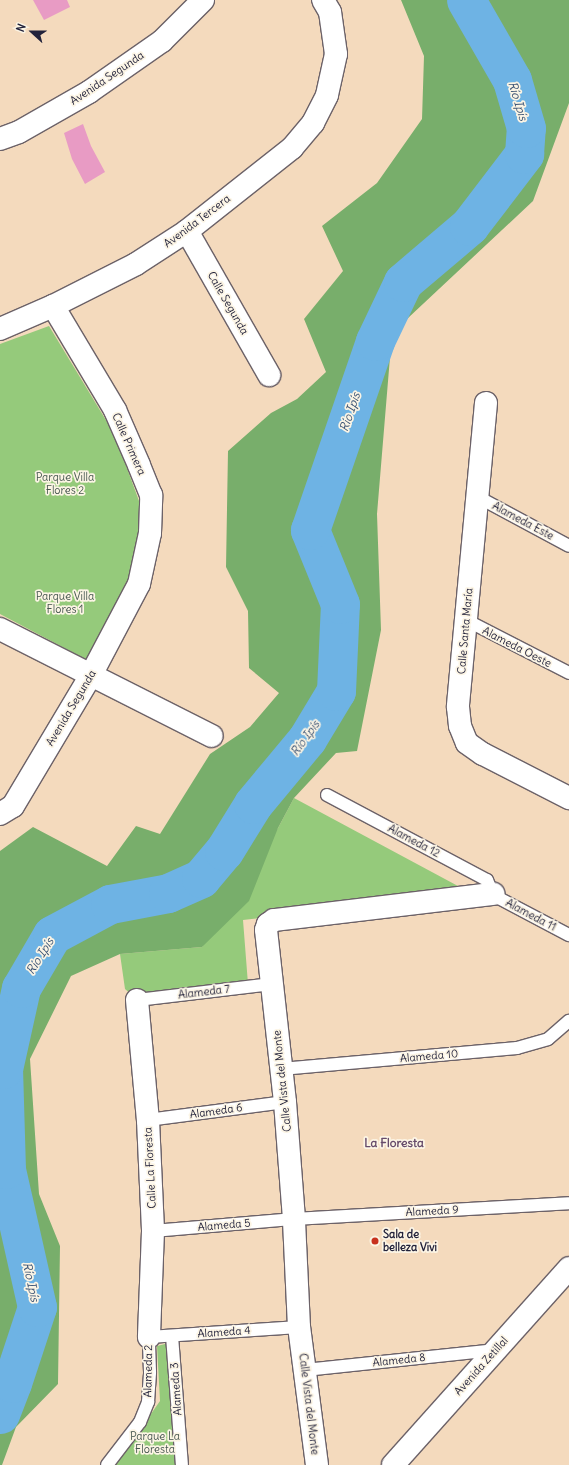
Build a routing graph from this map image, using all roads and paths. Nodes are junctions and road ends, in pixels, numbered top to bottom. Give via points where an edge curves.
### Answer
1 (203, 0) edge
2 (323, 0) edge
3 (0, 140) edge
4 (187, 231) junction
5 (53, 306) junction
6 (0, 329) edge
7 (269, 375) dead end
8 (486, 403) dead end
9 (478, 497) junction
10 (569, 546) edge
11 (133, 595) joint
12 (466, 620) junction
13 (0, 629) edge
14 (569, 673) edge
15 (91, 675) junction
16 (212, 736) dead end
17 (328, 795) dead end
18 (569, 798) edge
19 (0, 814) edge
20 (493, 894) junction
21 (569, 935) edge
22 (272, 984) junction
23 (137, 1000) joint
24 (569, 1021) edge
25 (281, 1069) junction
26 (285, 1102) junction
27 (148, 1120) junction
28 (569, 1203) edge
29 (294, 1219) junction
30 (153, 1231) junction
31 (569, 1268) edge
32 (299, 1326) junction
33 (172, 1336) junction
34 (149, 1337) junction
35 (494, 1350) junction
36 (305, 1370) junction
37 (107, 1465) edge
38 (182, 1465) edge
39 (317, 1465) edge
40 (394, 1465) edge

1 - 3 street, Avenida Segunda via 162,41 89,92
2 - 4 street, Avenida Tercera via 330,12 336,54 327,95 313,123 292,148
4 - 5 street, Avenida Tercera via 136,264
4 - 7 street, Calle Segunda
5 - 6 street, Avenida Tercera
5 - 11 street, Calle Primera via 115,410 151,495 150,533 139,584
8 - 9 street, Calle Santa María
9 - 10 lane, Alameda Este
9 - 12 street, Calle Santa María
11 - 15 street, Avenida Segunda
12 - 14 lane, Alameda Oeste
12 - 18 street, Calle Santa María via 458,707 460,726 467,743 483,754
13 - 15 street
15 - 16 street
15 - 19 street, Avenida Segunda via 13,806
17 - 20 lane, Alameda 12 via 487,880
20 - 21 lane, Alameda 11
20 - 22 street, Calle Vista del Monte via 274,920 268,924 266,930
22 - 23 lane, Alameda 7
22 - 25 street, Calle Vista del Monte
23 - 27 street, Calle La Floresta
24 - 25 lane, Alameda 10 via 548,1040 516,1048
25 - 26 street, Calle Vista del Monte
26 - 27 lane, Alameda 6
26 - 29 street, Calle Vista del Monte
27 - 30 street, Calle La Floresta
28 - 29 lane, Alameda 9
29 - 30 lane, Alameda 5
29 - 32 street, Calle Vista del Monte
30 - 34 street, Calle La Floresta
31 - 35 street, Avenida Zetillal
32 - 33 lane, Alameda 4
32 - 36 street, Calle Vista del Monte
33 - 34 lane, Alameda 4
33 - 38 lane, Alameda 3
34 - 37 lane, Alameda 2 via 148,1402 140,1422
35 - 36 lane, Alameda 8
35 - 40 street, Avenida Zetillal
36 - 39 street, Calle Vista del Monte

